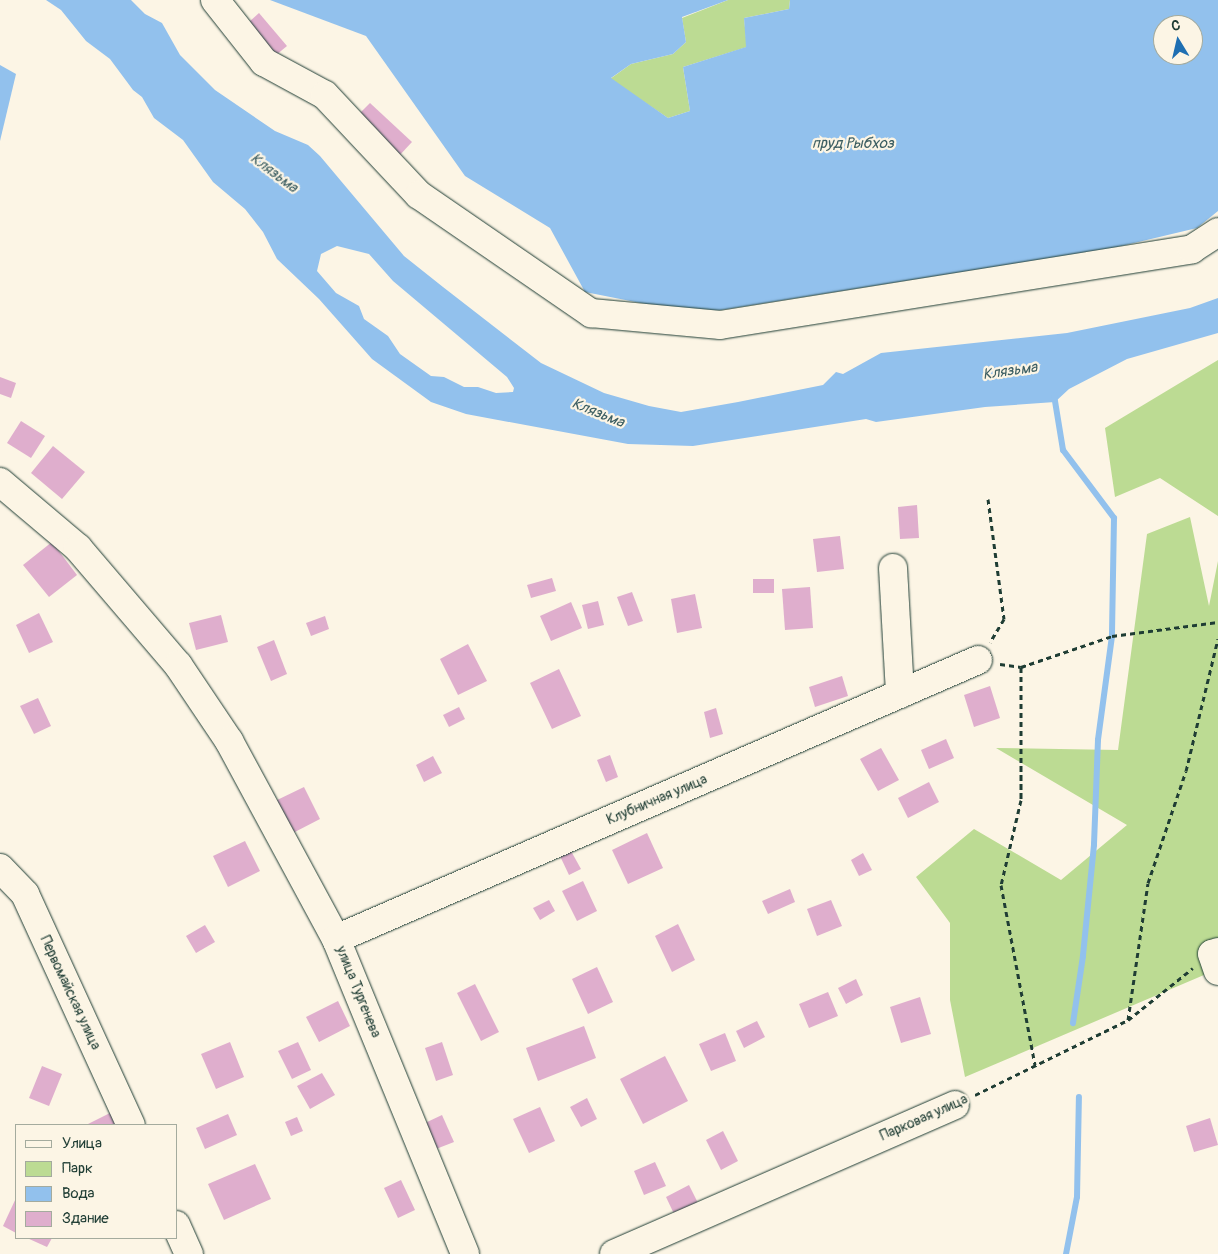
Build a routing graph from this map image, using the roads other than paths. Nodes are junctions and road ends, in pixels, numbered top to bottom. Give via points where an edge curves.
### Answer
1 (215, 0) edge
2 (1218, 232) edge
3 (0, 482) edge
4 (893, 568) dead end
5 (978, 660) road end
6 (900, 694) junction
7 (0, 868) edge
8 (336, 939) junction
9 (955, 1105) road end
10 (131, 1124) edge
11 (178, 1229) edge
12 (190, 1254) edge
13 (465, 1254) edge
14 (614, 1254) edge

1 - 2 street via 264,62 325,95 419,195 591,313 720,325 1192,249
3 - 8 street, улица Тургенева via 78,548 178,665 230,740
4 - 6 street
5 - 6 street, Клубничная улица
6 - 8 street, Клубничная улица
7 - 10 street, Первомайская улица via 25,894
8 - 13 street, улица Тургенева
9 - 14 street, Парковая улица
11 - 12 street

